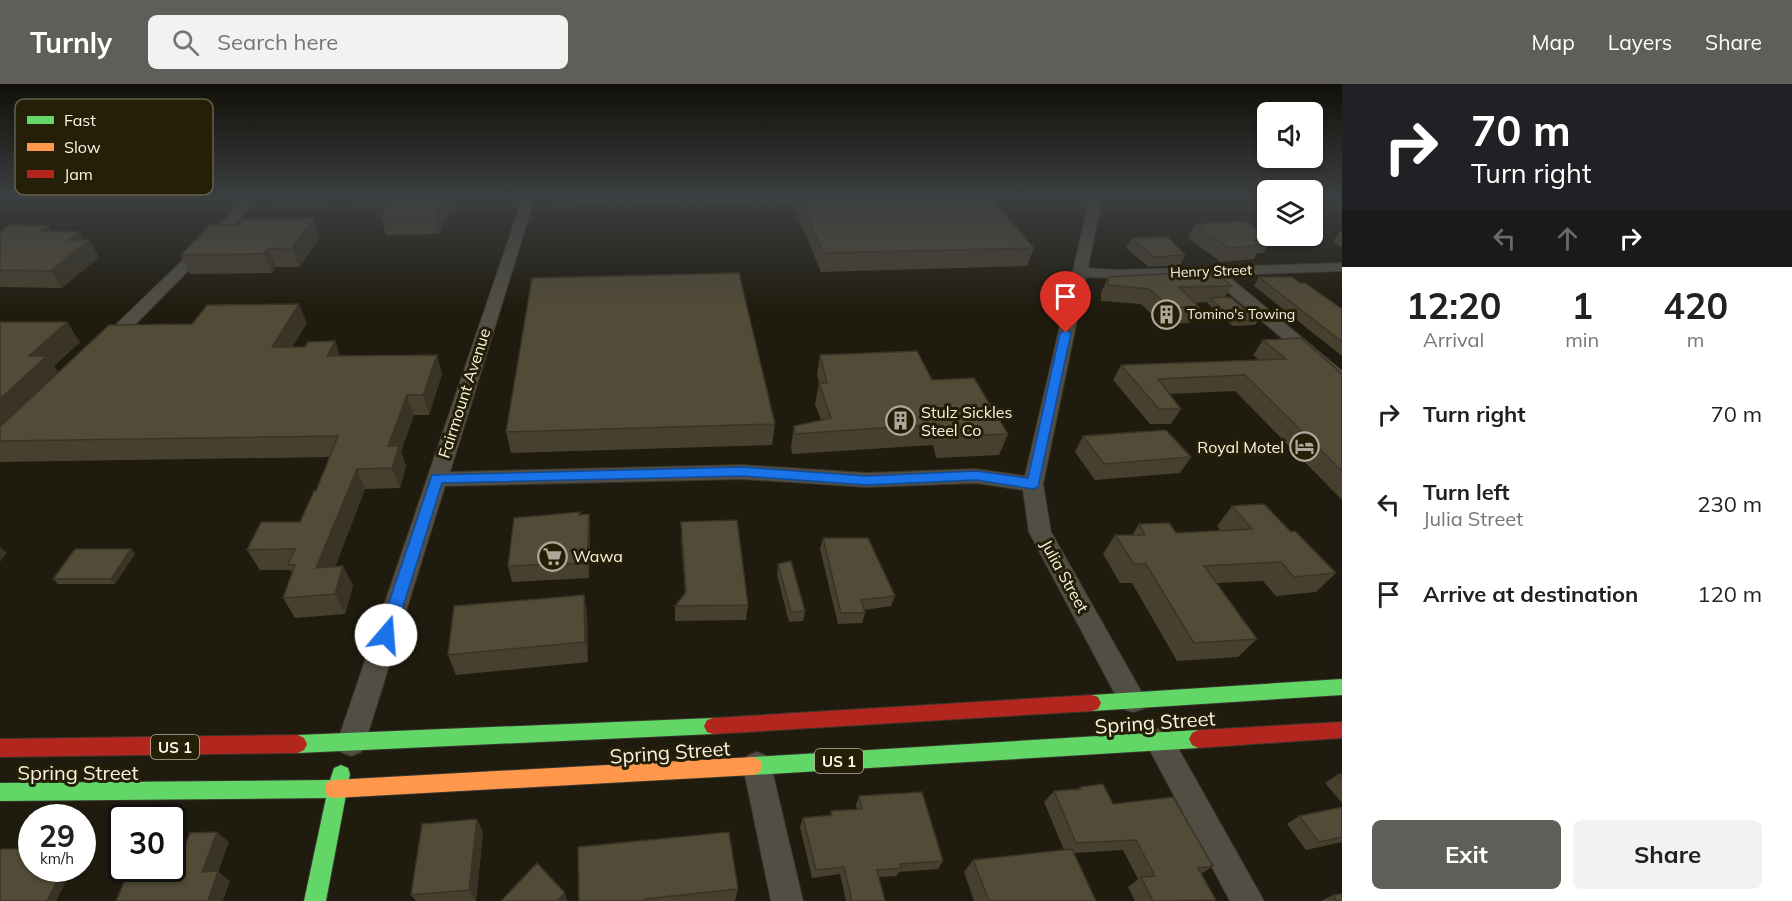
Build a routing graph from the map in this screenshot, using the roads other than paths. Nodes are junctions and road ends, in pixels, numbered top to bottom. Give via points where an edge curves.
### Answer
1 (216, 235) edge
2 (516, 235) edge
3 (1088, 235) edge
4 (1342, 267) edge
5 (1213, 271) junction
6 (1081, 272) junction
7 (96, 353) edge
8 (1342, 380) edge
9 (436, 479) junction
10 (1033, 484) junction
11 (1342, 687) edge
12 (1133, 700) junction
13 (1342, 730) edge
14 (1159, 741) junction
15 (0, 748) edge
16 (348, 752) junction
17 (757, 766) junction
18 (336, 789) junction
19 (0, 792) edge
20 (315, 901) edge
21 (787, 901) edge
22 (1248, 901) edge

1 - 7 street
2 - 9 street, Fairmount Avenue
3 - 6 street, Julia Street
4 - 5 street, Henry Street
5 - 6 street, Henry Street
5 - 8 street
6 - 10 street, Julia Street
9 - 10 street via 742,472 867,480 976,476
9 - 16 street, Fairmount Avenue
10 - 12 street, Julia Street via 1040,532
11 - 12 main road, Spring Street / US 1
12 - 16 main road, Spring Street / US 1
13 - 14 main road, Spring Street / US 1
14 - 17 main road, Spring Street / US 1
14 - 22 street
15 - 16 main road, Spring Street / US 1
16 - 18 main road, Fairmount Avenue
17 - 18 main road, Spring Street / US 1
17 - 21 street
18 - 19 main road, Spring Street / US 1
18 - 20 main road, Fairmount Avenue

